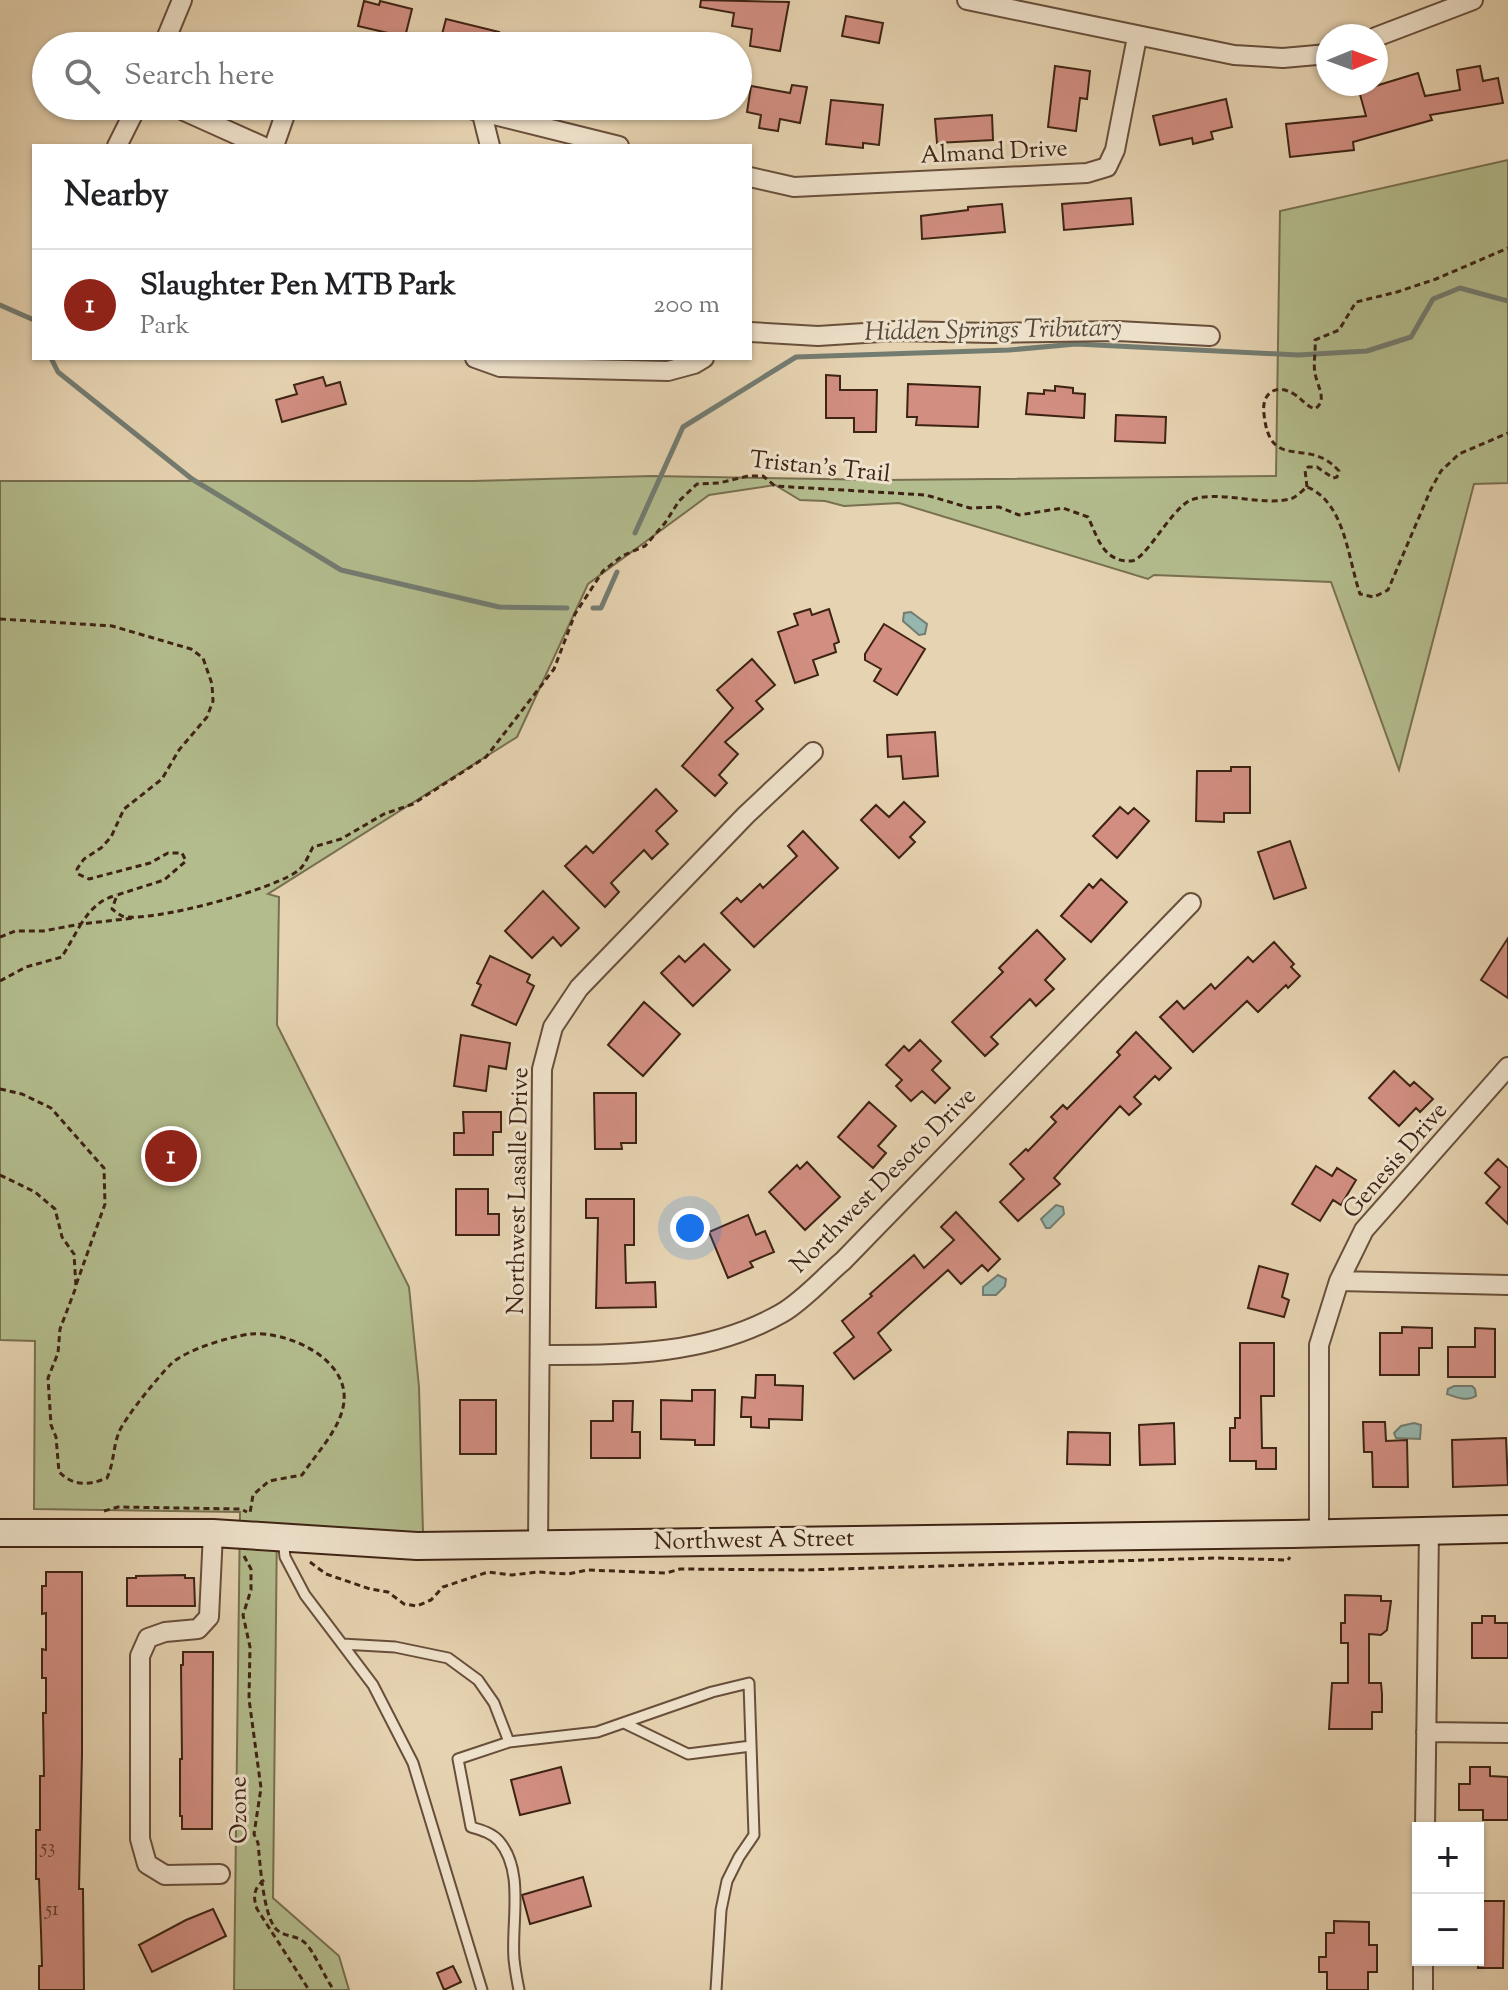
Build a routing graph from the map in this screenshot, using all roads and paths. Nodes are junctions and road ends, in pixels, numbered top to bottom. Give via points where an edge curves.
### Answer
1 (182, 0) edge
2 (967, 0) edge
3 (1473, 0) edge
4 (169, 32) edge
5 (1388, 32) edge
6 (1137, 37) junction
7 (1316, 55) edge
8 (130, 120) edge
9 (204, 120) edge
10 (283, 120) edge
11 (484, 120) edge
12 (508, 120) edge
13 (118, 144) edge
14 (258, 144) edge
15 (275, 144) edge
16 (490, 144) edge
17 (610, 144) edge
18 (752, 177) edge
19 (1508, 248) edge
20 (752, 333) edge
21 (1210, 336) dead end
22 (481, 360) edge
23 (701, 360) edge
24 (1508, 433) edge
25 (1307, 487) junction
26 (0, 619) edge
27 (813, 752) dead end
28 (117, 895) junction
29 (1191, 903) dead end
30 (146, 917) junction
31 (81, 924) junction
32 (0, 937) edge
33 (0, 981) edge
34 (1508, 1067) edge
35 (0, 1089) edge
36 (0, 1175) edge
37 (1339, 1281) junction
38 (1508, 1285) edge
39 (76, 1287) junction
40 (540, 1355) junction
41 (250, 1514) dead end
42 (1508, 1529) edge
43 (1429, 1531) junction
44 (0, 1533) edge
45 (213, 1533) junction
46 (1319, 1533) junction
47 (283, 1539) junction
48 (538, 1544) junction
49 (1293, 1552) dead end
50 (244, 1556) dead end
51 (305, 1558) dead end
52 (342, 1644) junction
53 (624, 1723) junction
54 (1426, 1732) junction
55 (1508, 1733) edge
56 (509, 1742) junction
57 (751, 1746) junction
58 (1425, 1822) edge
59 (220, 1874) dead end
60 (264, 1880) junction
61 (1423, 1966) edge
62 (309, 1990) edge
63 (334, 1990) edge
64 (482, 1990) edge
65 (519, 1990) edge
66 (716, 1990) edge
67 (1423, 1990) edge

1 - 4 street
2 - 6 street
3 - 5 street
6 - 7 street via 1234,55
6 - 18 street, Almand Drive via 1107,167 1087,173 794,187
8 - 13 street
9 - 14 street
10 - 15 street
11 - 16 street
12 - 17 street
19 - 25 path via 1436,279 1356,302 1339,330 1315,340 1319,407 1279,389 1266,396 1264,423 1276,446 1316,454 1339,471 1333,478 1308,467
20 - 21 street via 1118,331
22 - 23 street via 500,367 668,371
24 - 25 path via 1459,454 1441,471 1388,590 1374,597 1360,594 1334,511 1321,492
25 - 30 path, Tristan's Trail via 1292,498 1190,500 1170,517 1143,555 1128,561 1105,553 1088,517 1063,508 1019,515 926,495 775,486 763,476 697,484 645,546 603,571 575,614 554,669 486,757 413,804 313,847 300,869 287,877 243,895
26 - 28 path via 112,626 191,649 203,658 212,684 207,717 162,779 124,809 111,837 77,869 89,879 168,853 182,853 186,861 164,880
27 - 40 street, Northwest Lasalle Drive via 579,988 553,1027 542,1069
28 - 30 path via 112,909 121,916
28 - 31 path via 103,899
29 - 40 street, Northwest Desoto Drive via 843,1261 783,1313 725,1338 670,1351
30 - 31 path, Tristan's Trail
31 - 32 path, Tristan's Trail
31 - 33 path via 62,957
34 - 37 street, Genesis Drive via 1364,1230
35 - 39 path via 51,1108 104,1168 105,1204
36 - 39 path via 55,1209 62,1237 74,1254
37 - 38 street
37 - 46 street, Genesis Drive via 1319,1345
39 - 41 path via 48,1378 59,1472 69,1482 90,1485 107,1478 121,1428 173,1362 196,1349 251,1334 288,1338 328,1361 341,1380 344,1401 339,1419 302,1475 269,1481 253,1495
40 - 48 street, Northwest Lasalle Drive
42 - 43 street, Northwest A Street
43 - 46 street, Northwest A Street
43 - 54 street
44 - 45 street, Northwest A Street
45 - 47 street, Northwest A Street
45 - 59 street via 209,1617 198,1629 148,1638 140,1656 140,1839 147,1864 165,1875
46 - 48 street, Northwest A Street
47 - 48 street, Northwest A Street via 417,1546
47 - 52 lane via 285,1557 305,1595
49 - 51 path via 1288,1560 488,1572 443,1587 417,1606 326,1574
50 - 60 path, Ozone via 251,1569 243,1615 261,1788 254,1834
52 - 56 lane via 448,1658 478,1680 494,1703
52 - 64 lane via 373,1685 413,1763
53 - 56 lane via 597,1732
53 - 57 lane via 688,1754
53 - 57 lane via 749,1683
54 - 55 street
54 - 58 street
56 - 65 lane via 458,1759 471,1827 499,1842 510,1864
57 - 66 lane via 754,1835 727,1881
60 - 62 path via 253,1898 257,1909
60 - 63 path, Ozone via 274,1927 304,1942
61 - 67 street

